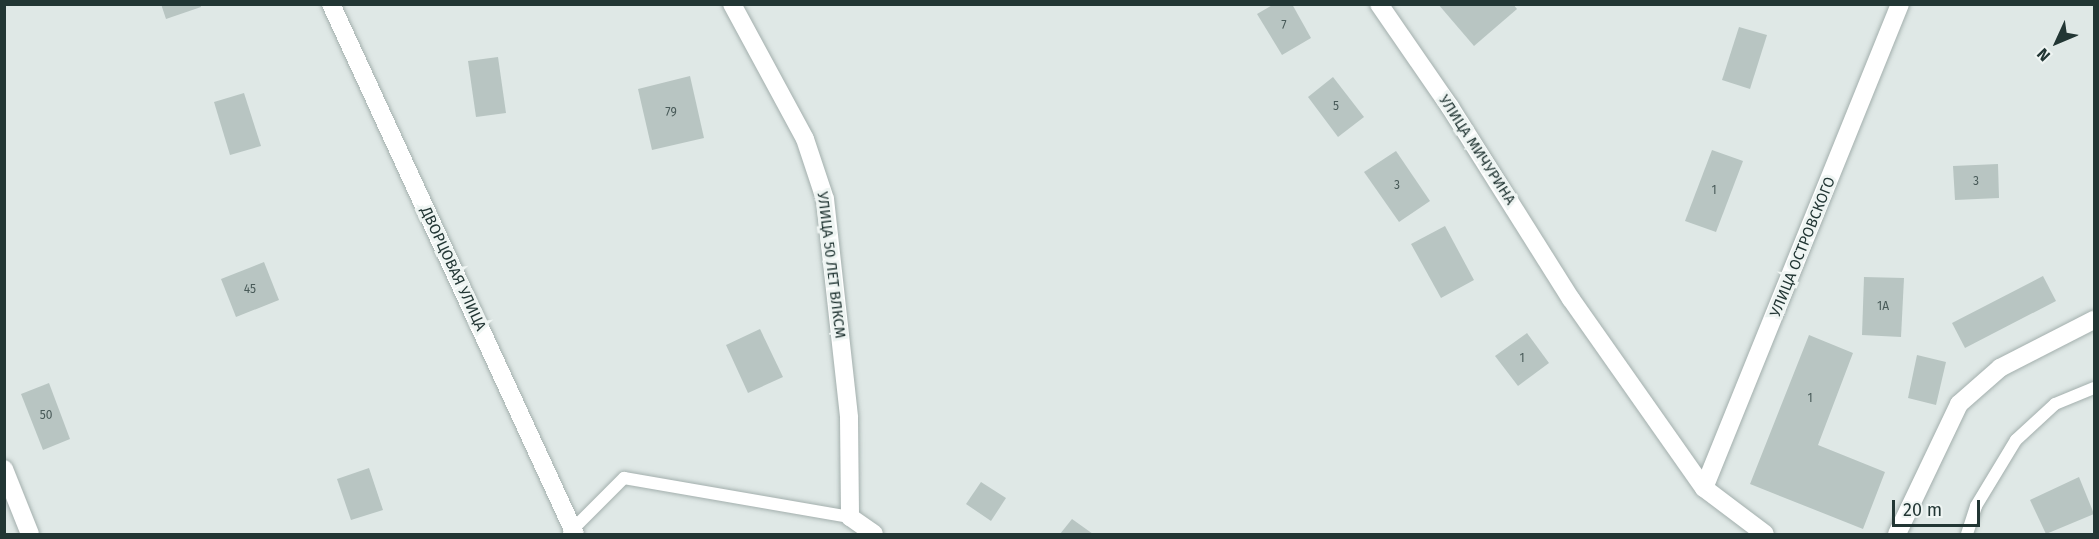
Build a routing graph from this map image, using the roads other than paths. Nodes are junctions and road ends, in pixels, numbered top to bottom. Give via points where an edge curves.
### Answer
1 (331, 4) edge
2 (732, 4) edge
3 (1379, 4) edge
4 (1900, 4) edge
5 (2094, 321) edge
6 (2094, 388) edge
7 (4, 469) edge
8 (1704, 488) junction
9 (850, 517) junction
10 (572, 532) edge
11 (30, 534) edge
12 (874, 534) edge
13 (1765, 534) edge
14 (1897, 534) edge
15 (1967, 534) edge

1 - 10 street, ДВОРЦОВАЯ УЛИЦА
2 - 9 street, УЛИЦА 50 ЛЕТ ВЛКСМ via 805,140 825,199 849,418
3 - 8 street, УЛИЦА МИЧУРИНА via 1450,107 1571,299
4 - 8 street, УЛИЦА ОСТРОВСКОГО
5 - 14 street via 2000,369 1959,404
6 - 15 lane via 2055,404 2016,440 1976,506
7 - 11 street
8 - 13 street, УЛИЦА МИЧУРИНА
9 - 10 lane via 624,478
9 - 12 street

